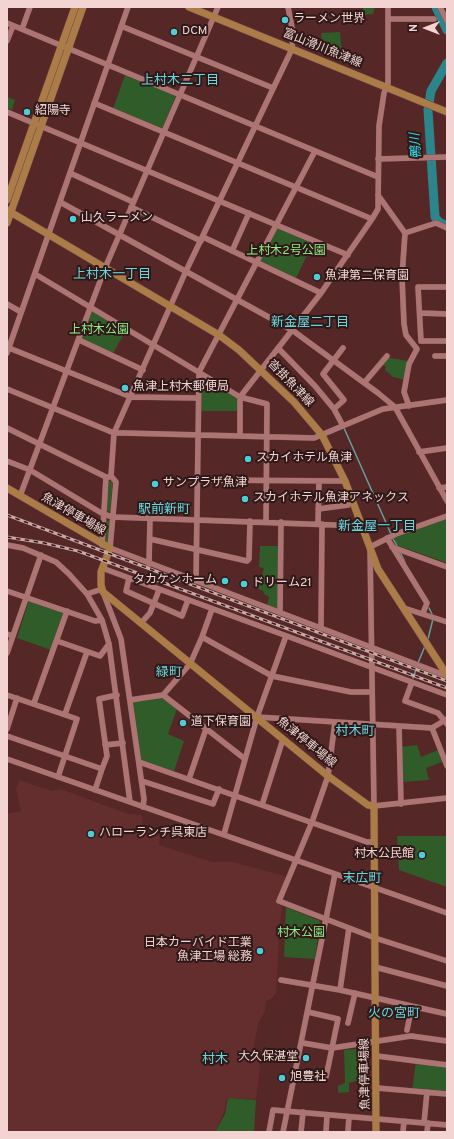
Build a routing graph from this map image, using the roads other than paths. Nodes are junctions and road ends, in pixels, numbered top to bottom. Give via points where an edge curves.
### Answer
1 (30, 7) edge
2 (75, 7) edge
3 (83, 7) edge
4 (128, 7) edge
5 (189, 7) edge
6 (218, 7) edge
7 (288, 7) edge
8 (388, 7) edge
9 (440, 7) edge
10 (213, 17) junction
11 (388, 19) junction
12 (434, 19) dead end
13 (447, 21) edge
14 (7, 23) edge
15 (13, 26) junction
16 (121, 26) junction
17 (22, 29) junction
18 (7, 41) edge
19 (61, 45) junction
20 (68, 48) junction
21 (292, 49) junction
22 (196, 57) junction
23 (108, 65) junction
24 (387, 87) junction
25 (273, 88) junction
26 (180, 95) junction
27 (94, 103) junction
28 (7, 112) edge
29 (447, 112) edge
30 (34, 123) junction
31 (41, 126) junction
32 (255, 126) junction
33 (164, 132) junction
34 (81, 142) junction
35 (315, 151) junction
36 (447, 157) edge
37 (378, 159) junction
38 (238, 163) junction
39 (147, 170) junction
40 (70, 173) junction
41 (378, 177) junction
42 (296, 187) junction
43 (378, 194) junction
44 (7, 200) edge
45 (220, 201) junction
46 (60, 202) junction
47 (132, 205) junction
48 (9, 212) edge
49 (249, 213) junction
50 (372, 219) junction
51 (7, 223) edge
52 (276, 225) junction
53 (447, 228) edge
54 (405, 233) junction
55 (49, 234) junction
56 (119, 234) junction
57 (202, 239) junction
58 (232, 251) junction
59 (348, 255) junction
60 (256, 262) junction
61 (105, 268) junction
62 (186, 271) junction
63 (35, 274) junction
64 (447, 287) edge
65 (321, 293) junction
66 (237, 299) junction
67 (7, 304) edge
68 (170, 306) junction
69 (90, 307) junction
70 (21, 312) junction
71 (420, 313) junction
72 (447, 314) edge
73 (292, 330) junction
74 (219, 335) junction
75 (79, 340) junction
76 (447, 341) edge
77 (154, 346) junction
78 (278, 348) junction
79 (343, 348) dead end
80 (8, 350) edge
81 (387, 356) dead end
82 (435, 356) dead end
83 (447, 356) edge
84 (333, 360) junction
85 (143, 370) junction
86 (261, 370) junction
87 (66, 372) junction
88 (199, 372) junction
89 (364, 383) junction
90 (7, 388) edge
91 (131, 397) junction
92 (240, 397) junction
93 (197, 398) junction
94 (447, 400) edge
95 (409, 406) junction
96 (53, 407) junction
97 (395, 407) junction
98 (334, 410) junction
99 (343, 426) junction
100 (7, 428) edge
101 (114, 433) junction
102 (198, 435) junction
103 (322, 435) junction
104 (240, 436) junction
105 (267, 437) junction
106 (40, 444) junction
107 (447, 448) edge
108 (419, 452) junction
109 (7, 461) edge
110 (30, 470) junction
111 (108, 477) junction
112 (197, 480) junction
113 (319, 481) junction
114 (345, 481) junction
115 (266, 482) junction
116 (447, 487) edge
117 (7, 488) edge
118 (439, 488) junction
119 (20, 496) junction
120 (447, 501) edge
121 (348, 505) dead end
122 (318, 509) junction
123 (103, 514) junction
124 (447, 516) edge
125 (113, 517) junction
126 (150, 520) junction
127 (196, 520) junction
128 (250, 521) junction
129 (266, 522) junction
130 (281, 522) junction
131 (320, 524) junction
132 (362, 526) junction
133 (387, 538) junction
134 (150, 539) junction
135 (7, 545) edge
136 (102, 545) junction
137 (370, 547) junction
138 (392, 547) junction
139 (110, 548) junction
140 (197, 550) junction
141 (41, 555) junction
142 (149, 564) junction
143 (447, 567) edge
144 (102, 568) junction
145 (129, 578) junction
146 (196, 582) junction
147 (159, 590) junction
148 (7, 591) edge
149 (102, 591) junction
150 (86, 594) junction
151 (27, 598) junction
152 (188, 600) junction
153 (155, 604) junction
154 (404, 608) junction
155 (212, 609) junction
156 (67, 611) junction
157 (280, 613) junction
158 (423, 613) junction
159 (102, 620) junction
160 (447, 622) edge
161 (141, 623) junction
162 (321, 629) junction
163 (10, 635) edge
164 (286, 636) junction
165 (202, 637) junction
166 (57, 641) junction
167 (110, 644) junction
168 (371, 649) junction
169 (87, 652) junction
170 (7, 653) edge
171 (190, 664) junction
172 (372, 668) junction
173 (272, 676) junction
174 (447, 676) edge
175 (412, 682) junction
176 (372, 692) junction
177 (7, 695) edge
178 (163, 695) junction
179 (447, 695) edge
180 (117, 696) junction
181 (17, 698) junction
182 (130, 700) junction
183 (34, 703) junction
184 (65, 714) junction
185 (257, 718) junction
186 (446, 721) edge
187 (335, 722) junction
188 (373, 724) junction
189 (399, 726) junction
190 (432, 728) junction
191 (7, 729) edge
192 (206, 729) junction
193 (7, 736) edge
194 (283, 739) junction
195 (123, 743) junction
196 (105, 745) junction
197 (65, 756) junction
198 (7, 759) edge
199 (245, 759) junction
200 (139, 762) junction
201 (447, 766) edge
202 (102, 769) junction
203 (328, 776) junction
204 (58, 777) junction
205 (189, 779) junction
206 (142, 781) junction
207 (95, 790) junction
208 (218, 790) junction
209 (235, 795) junction
210 (447, 798) edge
211 (130, 802) junction
212 (400, 804) junction
213 (262, 805) junction
214 (374, 806) junction
215 (144, 807) junction
216 (312, 822) junction
217 (224, 834) junction
218 (374, 842) junction
219 (296, 861) junction
220 (335, 874) junction
221 (375, 888) junction
222 (447, 913) edge
223 (325, 919) junction
224 (349, 928) junction
225 (375, 938) junction
226 (447, 961) edge
227 (375, 966) junction
228 (281, 980) dead end
229 (314, 985) junction
230 (447, 986) edge
231 (340, 990) junction
232 (355, 993) junction
233 (376, 998) junction
234 (412, 1006) junction
235 (308, 1012) junction
236 (447, 1014) edge
237 (348, 1023) dead end
238 (407, 1030) dead end
239 (447, 1041) edge
240 (303, 1043) junction
241 (376, 1043) junction
242 (332, 1048) junction
243 (376, 1056) junction
244 (447, 1065) edge
245 (296, 1074) junction
246 (377, 1088) junction
247 (427, 1092) junction
248 (447, 1094) edge
249 (288, 1112) junction
250 (303, 1112) junction
251 (327, 1115) junction
252 (349, 1117) junction
253 (377, 1119) junction
254 (404, 1121) junction
255 (426, 1123) junction
256 (447, 1125) edge
257 (269, 1132) edge
258 (284, 1132) edge
259 (301, 1132) edge
260 (326, 1132) edge
261 (348, 1132) edge
262 (376, 1132) edge
263 (403, 1132) edge
264 (427, 1132) edge

1 - 17 street
2 - 19 main road
3 - 20 main road
4 - 16 street
5 - 10 main road, 富山滑川魚津線
6 - 10 street
7 - 21 street via 293,33
8 - 11 street
9 - 13 street
10 - 21 main road, 富山滑川魚津線
10 - 22 street
11 - 12 street
11 - 24 street
14 - 15 street
15 - 17 street
15 - 18 street
16 - 22 street
16 - 23 street
17 - 19 street
19 - 20 street
19 - 30 main road
20 - 23 street
20 - 31 main road
21 - 24 main road, 富山滑川魚津線
21 - 25 street
22 - 25 street
22 - 26 street
23 - 26 street
23 - 27 street
24 - 29 main road, 富山滑川魚津線
24 - 37 street via 379,126
25 - 32 street
26 - 32 street
26 - 33 street
27 - 33 street
27 - 34 street
28 - 30 street
30 - 31 street
30 - 44 main road
31 - 34 street
31 - 48 main road
32 - 35 street
32 - 38 street
33 - 38 street
33 - 39 street
34 - 39 street
34 - 40 street
35 - 41 street
35 - 42 street
36 - 37 street
37 - 41 street
38 - 42 street
38 - 45 street
39 - 45 street
39 - 47 street
40 - 46 street
40 - 47 street
41 - 43 street
42 - 50 street
42 - 52 street
43 - 50 street via 378,209
43 - 54 street
45 - 49 street
45 - 57 street
46 - 55 street
46 - 56 street
47 - 56 street
47 - 57 street
48 - 51 main road
48 - 55 main road, 沓掛魚津線
49 - 52 street
49 - 58 street
50 - 59 street
52 - 59 street
52 - 60 street
53 - 54 street via 436,223
54 - 95 street via 402,277 404,324 406,335 417,349 409,364 404,392
55 - 61 main road, 沓掛魚津線
55 - 63 street
56 - 61 street
56 - 62 street
57 - 58 street
57 - 62 street
58 - 60 street
59 - 65 street
60 - 65 street
60 - 66 street
61 - 68 main road, 沓掛魚津線
61 - 69 street
62 - 66 street
62 - 68 street
63 - 69 street
63 - 70 street
64 - 71 street via 419,286
65 - 73 street
66 - 73 street
66 - 74 street
67 - 70 street
68 - 74 main road, 沓掛魚津線
68 - 77 street
69 - 75 street
69 - 77 street
70 - 80 street
71 - 72 street
71 - 76 street via 421,340
73 - 78 street
73 - 84 street
74 - 86 main road, 沓掛魚津線
74 - 88 street
75 - 85 street
75 - 87 street
77 - 85 street
77 - 88 street
78 - 86 street
78 - 98 street
79 - 84 street
80 - 87 street
81 - 89 street
82 - 83 street
84 - 89 street
84 - 98 street via 323,374 344,400
85 - 91 street
86 - 92 street
86 - 103 main road, 沓掛魚津線 via 294,402
87 - 91 street
87 - 96 street
88 - 92 street
88 - 93 street
89 - 97 street
90 - 96 street
91 - 93 street
91 - 101 street
92 - 104 street
92 - 105 street via 267,404
93 - 102 street
94 - 95 street
95 - 97 street
96 - 101 street
96 - 106 street
97 - 99 street via 383,409
97 - 108 street
98 - 99 street
99 - 103 street
100 - 106 street
101 - 102 street
101 - 111 street
102 - 104 street
102 - 112 street
103 - 105 street via 314,438
103 - 114 main road, 沓掛魚津線
104 - 105 street
105 - 115 street
106 - 110 street
106 - 111 street
107 - 108 street
108 - 118 street
109 - 110 street
110 - 119 street
110 - 123 street
111 - 123 street
111 - 125 street via 116,482
112 - 115 street
112 - 127 street
113 - 114 street
113 - 115 street
113 - 122 street
114 - 132 main road, 沓掛魚津線
115 - 129 street
116 - 118 street
117 - 119 main road, 魚津停車場線
118 - 120 street
119 - 136 main road, 魚津停車場線
121 - 122 street
122 - 131 street
123 - 125 street
123 - 136 street
124 - 133 street
125 - 126 street
125 - 139 street
126 - 127 street
126 - 134 street
127 - 128 street
127 - 140 street
128 - 129 street
128 - 140 street via 247,561
129 - 130 street
130 - 131 street
130 - 157 street
131 - 132 street
131 - 162 street
132 - 137 main road, 沓掛魚津線
133 - 137 street
133 - 138 street
134 - 140 street
134 - 142 street
135 - 141 street
136 - 139 main road, 魚津停車場線
137 - 154 main road, 沓掛魚津線 via 378,569
137 - 168 street
138 - 143 street
138 - 158 street via 427,603
139 - 142 street
139 - 144 main road, 魚津停車場線
140 - 146 street
141 - 150 street via 56,562
141 - 151 street
142 - 146 street
144 - 145 street
144 - 149 main road, 魚津停車場線
145 - 147 street
145 - 153 street via 126,591
146 - 157 street
147 - 152 street
147 - 153 street
148 - 151 street
149 - 150 street
149 - 161 main road, 魚津停車場線
149 - 182 street via 119,630
150 - 159 street
151 - 156 street
151 - 163 street
152 - 153 street via 182,616
152 - 155 street
153 - 161 street
154 - 158 street
154 - 174 main road, 沓掛魚津線
155 - 164 street
155 - 165 street
156 - 159 street
156 - 166 street
157 - 162 street
158 - 160 street
159 - 167 street
161 - 171 main road, 魚津停車場線
162 - 168 street
163 - 170 street
164 - 172 street
164 - 173 street
165 - 171 street
165 - 173 street
166 - 169 street
166 - 183 street
167 - 169 street via 103,655
167 - 180 street
168 - 172 street
168 - 174 street
169 - 184 street
171 - 178 street
171 - 185 main road, 魚津停車場線
172 - 175 street
172 - 176 street
173 - 176 street via 351,692
173 - 185 street
175 - 179 street
175 - 186 street via 405,701 438,713
176 - 188 street
177 - 181 street
178 - 182 street
178 - 192 street
180 - 195 street
180 - 196 street via 99,699
181 - 183 street
181 - 191 street
182 - 200 street
183 - 184 street
184 - 197 street via 77,719
185 - 187 street
185 - 194 main road, 魚津停車場線
185 - 199 street
186 - 190 street
187 - 188 street
187 - 203 street
188 - 189 street
188 - 214 street
189 - 190 street
189 - 212 street
190 - 201 street
192 - 199 street
192 - 205 street
193 - 197 street
194 - 203 main road, 魚津停車場線
194 - 213 street
195 - 196 street
195 - 211 street
196 - 202 street via 107,756
197 - 202 street
197 - 204 street
198 - 204 street
199 - 209 street
200 - 205 street
200 - 206 street
202 - 207 street
203 - 214 main road, 魚津停車場線 via 368,805
203 - 216 street
204 - 207 street
205 - 208 street
206 - 208 street via 213,804
206 - 215 street
207 - 211 street
208 - 209 street
209 - 213 street
209 - 217 street
210 - 212 street
211 - 215 street
212 - 214 street
213 - 216 street
214 - 218 main road, 魚津停車場線
215 - 217 street
216 - 218 street via 367,842
216 - 219 street
217 - 219 street
218 - 221 main road, 魚津停車場線
219 - 220 street
219 - 223 street via 279,901
220 - 221 street
220 - 223 street
221 - 222 street
221 - 225 main road, 魚津停車場線
223 - 224 street
223 - 229 street
224 - 225 street
224 - 231 street
225 - 226 street
225 - 227 main road, 魚津停車場線
227 - 230 street
227 - 233 main road, 魚津停車場線
228 - 229 street
229 - 231 street
229 - 235 street
231 - 232 street
232 - 233 street
232 - 237 street
233 - 234 street
233 - 241 main road, 魚津停車場線
234 - 236 street
234 - 238 street
235 - 240 street
235 - 242 street via 338,1018
239 - 241 street via 411,1036
240 - 242 street
240 - 245 street
241 - 242 street
241 - 243 main road, 魚津停車場線
242 - 245 street via 326,1077
243 - 244 street
243 - 246 main road, 魚津停車場線
245 - 249 street
246 - 247 street
246 - 253 main road, 魚津停車場線
247 - 248 street
247 - 255 street
249 - 250 street
249 - 257 street via 273,1110
249 - 258 street
250 - 251 street
250 - 259 street
251 - 252 street
251 - 260 street
252 - 253 street
252 - 261 street
253 - 254 street
253 - 262 main road, 魚津停車場線
254 - 255 street
254 - 263 street
255 - 256 street
255 - 264 street

